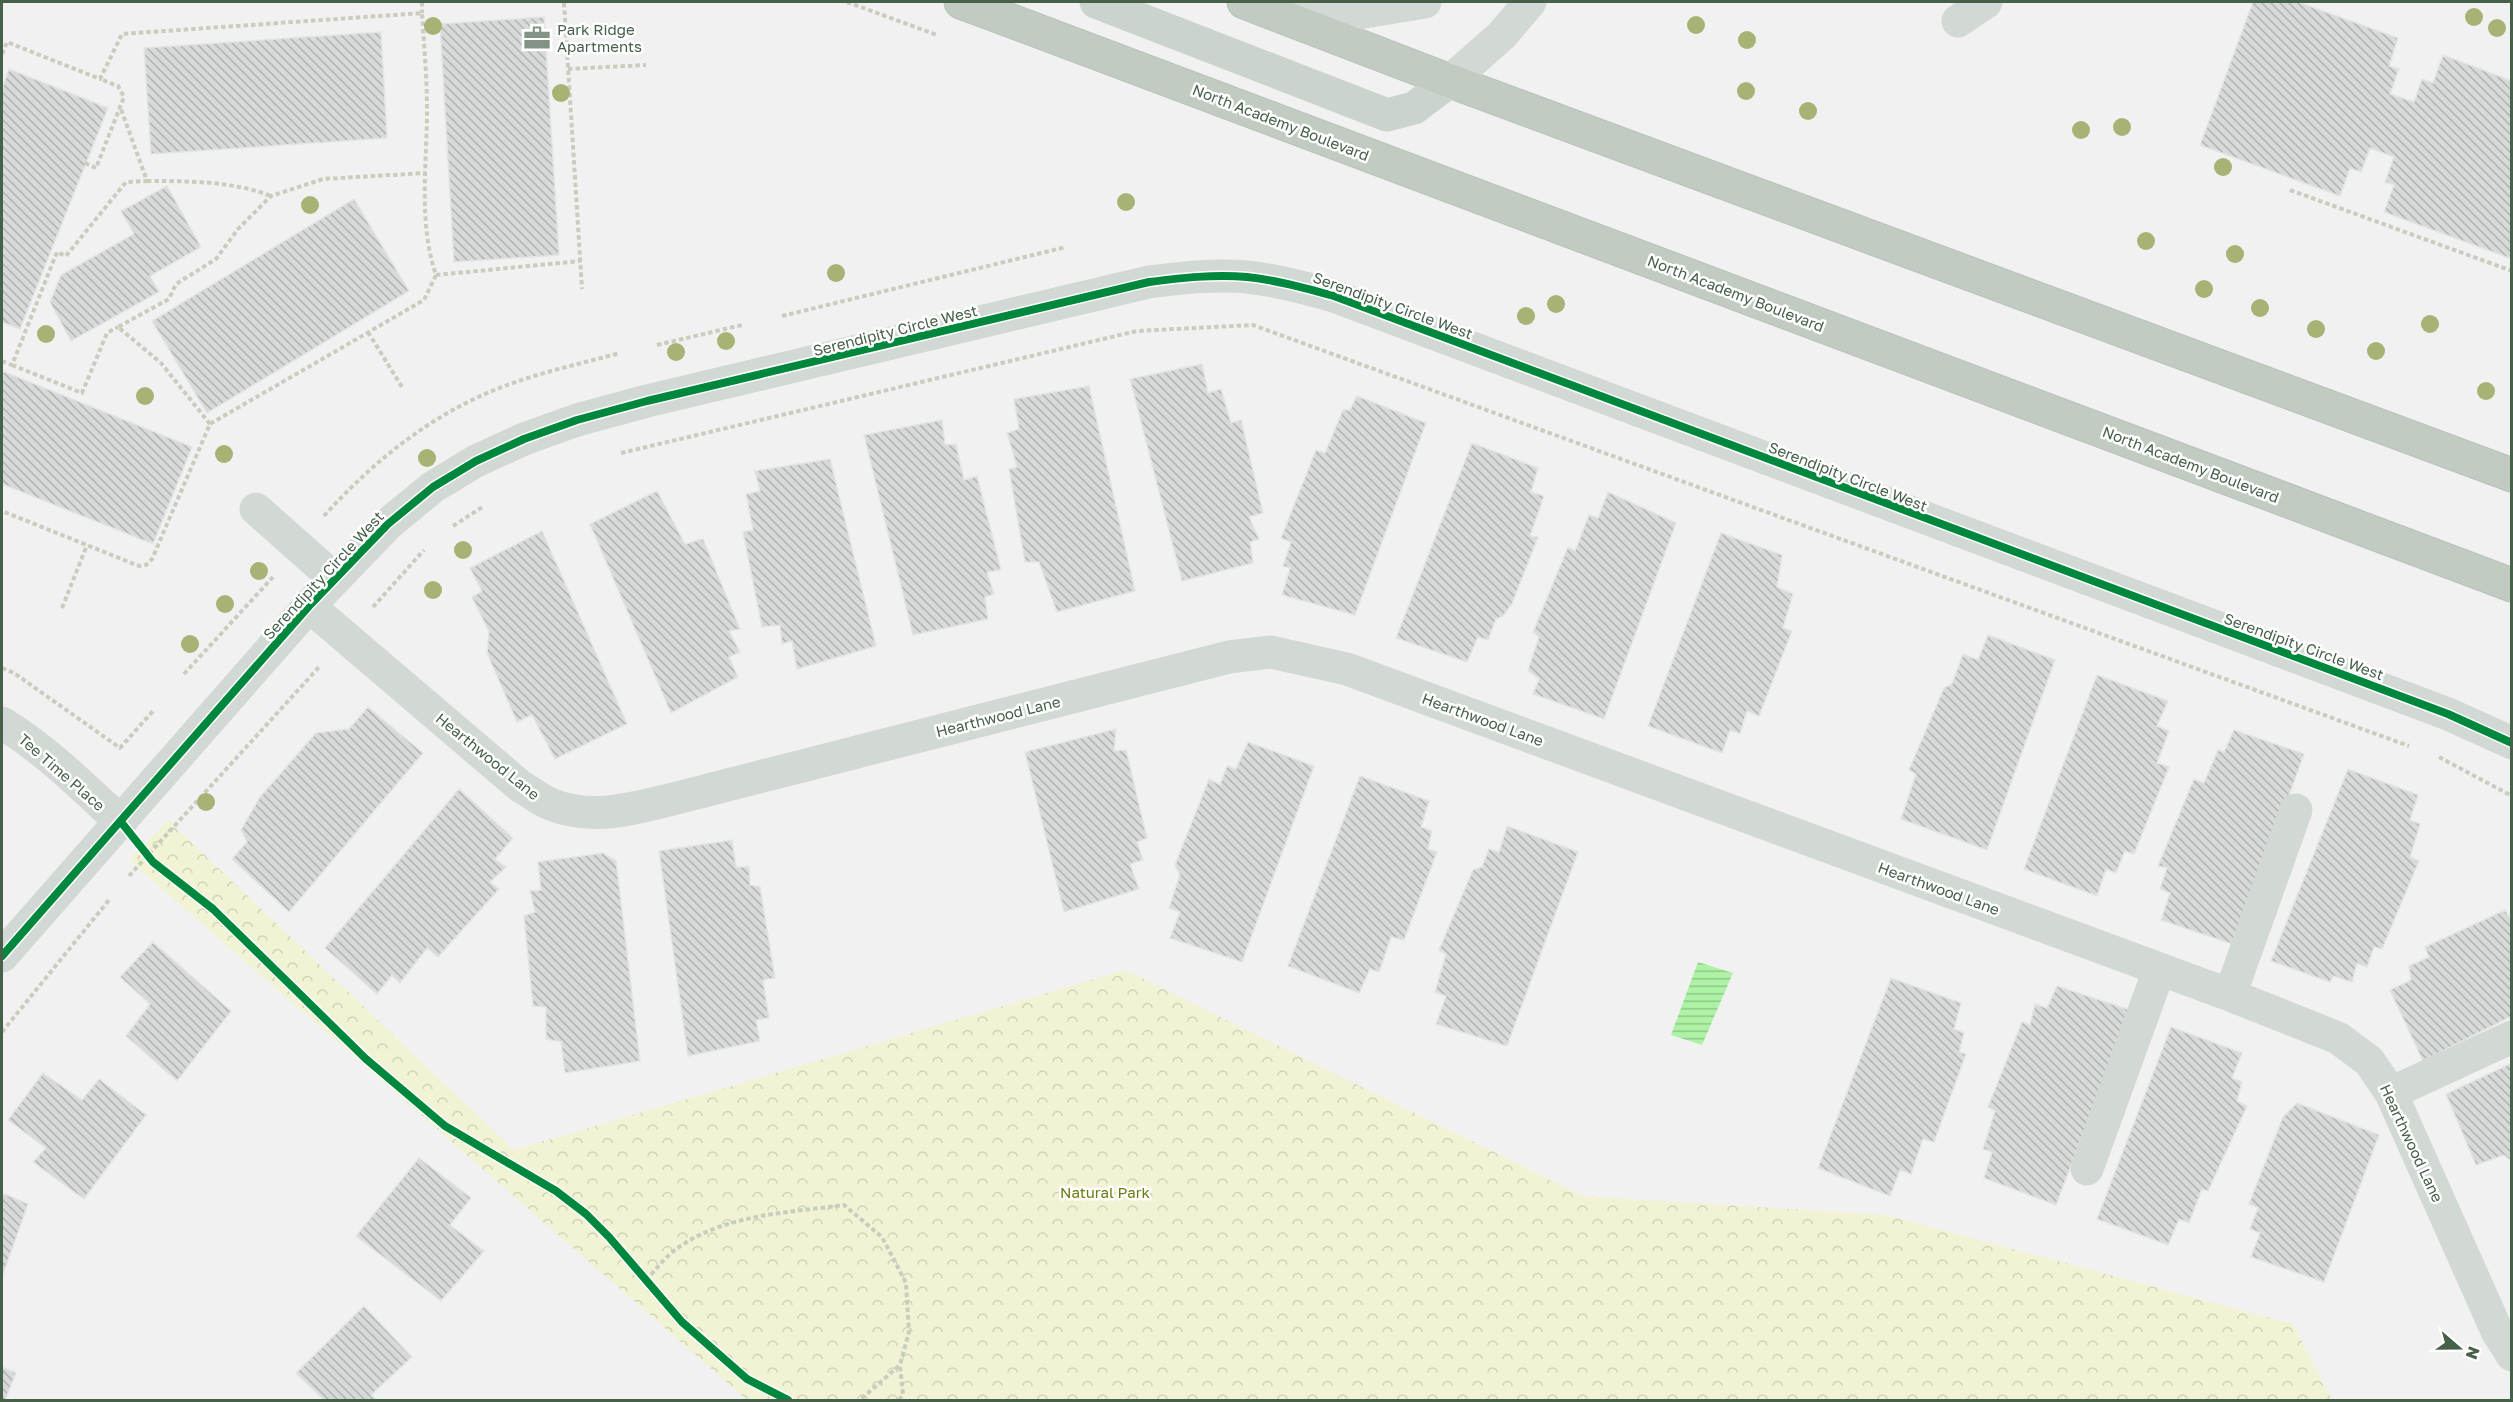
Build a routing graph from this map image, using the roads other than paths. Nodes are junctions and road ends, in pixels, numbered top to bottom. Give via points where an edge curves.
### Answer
1 (961, 2) edge
2 (1096, 2) edge
3 (1244, 2) edge
4 (1425, 2) edge
5 (1530, 2) edge
6 (1986, 2) edge
7 (1284, 16) junction
8 (1958, 21) dead end
9 (1450, 81) junction
10 (2511, 475) edge
11 (256, 509) dead end
12 (335, 579) junction
13 (2511, 585) edge
14 (309, 606) junction
15 (2, 723) edge
16 (2511, 743) edge
17 (2296, 810) dead end
18 (121, 822) junction
19 (2, 956) edge
20 (2159, 970) junction
21 (2230, 995) junction
22 (2511, 1037) edge
23 (2391, 1093) junction
24 (2087, 1169) dead end
25 (2510, 1349) edge

1 - 13 highway, North Academy Boulevard
2 - 9 main road via 1387,114 1414,108
3 - 7 highway
4 - 7 street via 1352,14
5 - 9 street via 1502,35
6 - 8 street
7 - 9 highway
9 - 10 highway
11 - 12 street
12 - 14 street, Serendipity Circle West
12 - 16 street, Serendipity Circle West via 388,524 433,487 514,443 577,420 1149,282 1246,277 1334,296 2448,714
14 - 18 street, Serendipity Circle West
14 - 20 street, Hearthwood Lane via 520,786 548,803 584,814 621,811 669,800 1229,657 1271,652 1347,669
15 - 18 street, Tee Time Place via 59,765
17 - 21 street
18 - 19 street, Serendipity Circle West
20 - 21 street, Hearthwood Lane
20 - 24 street
21 - 23 street, Hearthwood Lane via 2338,1038 2369,1061
22 - 23 street
23 - 25 street, Hearthwood Lane via 2497,1331

